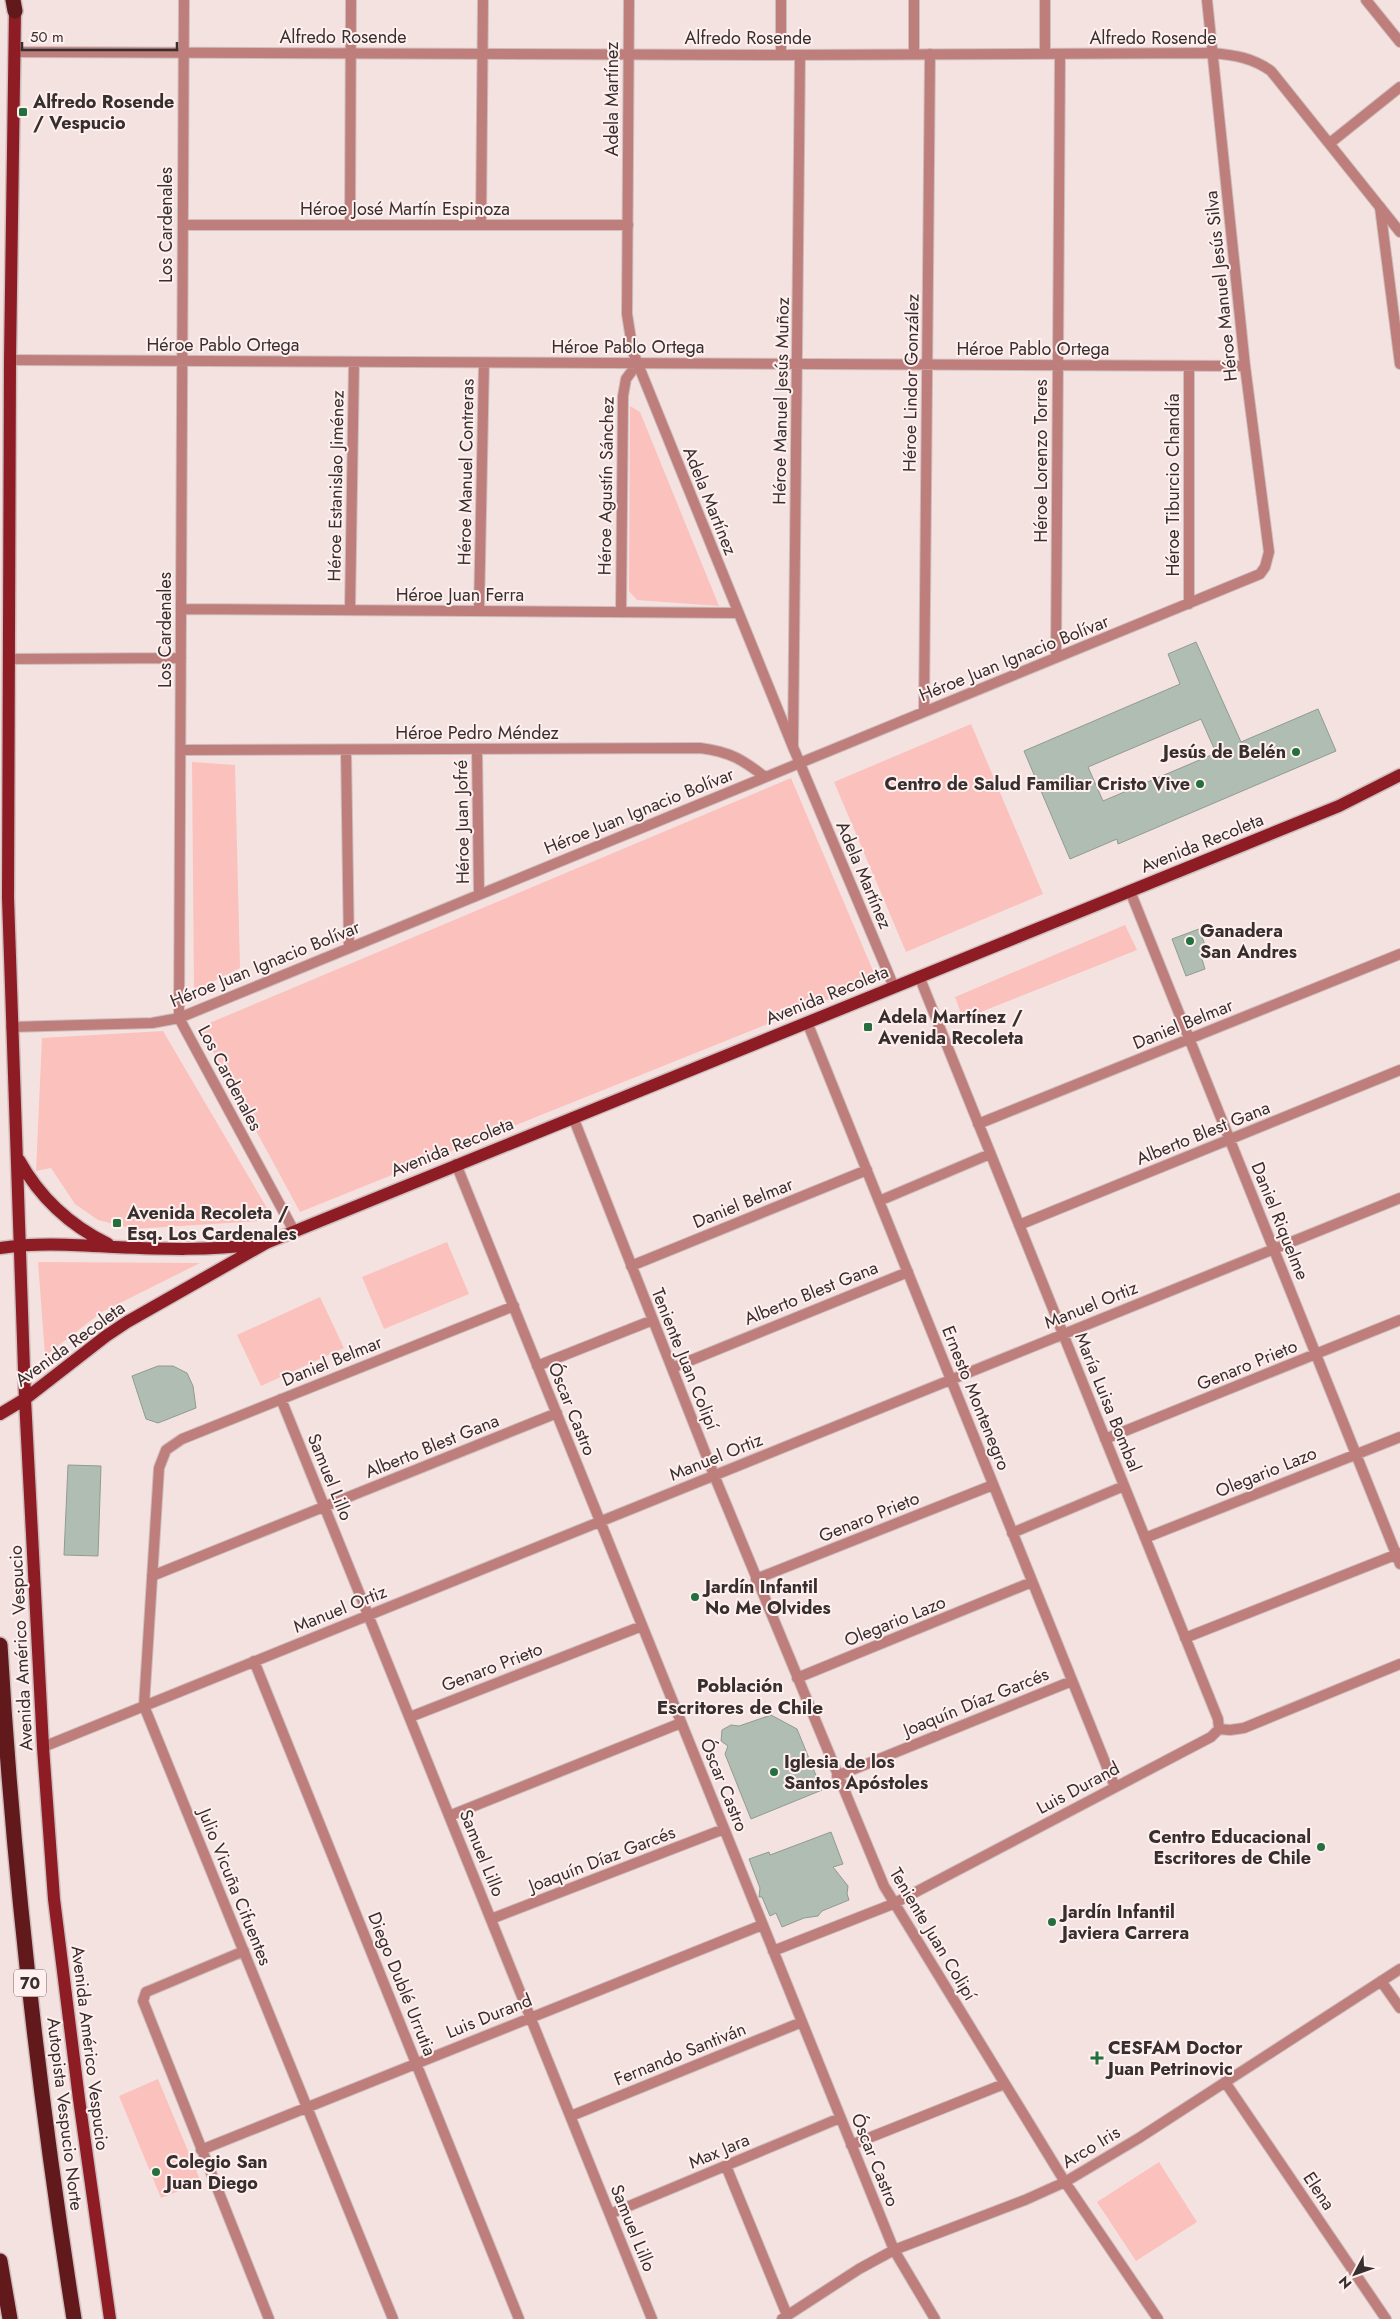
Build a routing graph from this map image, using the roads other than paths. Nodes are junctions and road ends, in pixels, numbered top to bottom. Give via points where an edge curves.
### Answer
1 (184, 0) edge
2 (352, 0) edge
3 (483, 0) edge
4 (629, 0) edge
5 (781, 0) edge
6 (914, 0) edge
7 (1045, 0) edge
8 (1207, 0) edge
9 (1366, 0) edge
10 (14, 6) edge
11 (1400, 42) edge
12 (15, 52) junction
13 (183, 53) junction
14 (351, 53) junction
15 (482, 53) junction
16 (629, 53) junction
17 (1212, 53) junction
18 (914, 54) junction
19 (930, 54) junction
20 (1045, 54) junction
21 (1060, 54) junction
22 (781, 55) junction
23 (800, 55) junction
24 (1400, 87) edge
25 (1330, 143) junction
26 (1380, 207) junction
27 (183, 225) junction
28 (350, 225) junction
29 (481, 225) junction
30 (628, 225) junction
31 (1400, 232) edge
32 (10, 360) junction
33 (182, 362) junction
34 (354, 362) junction
35 (484, 363) junction
36 (637, 364) junction
37 (797, 364) junction
38 (1400, 364) edge
39 (927, 365) junction
40 (1058, 365) junction
41 (1189, 366) junction
42 (1245, 366) junction
43 (1266, 568) joint
44 (1188, 604) junction
45 (181, 609) junction
46 (350, 610) junction
47 (478, 611) junction
48 (621, 612) junction
49 (738, 613) junction
50 (181, 658) junction
51 (1056, 658) junction
52 (9, 659) junction
53 (924, 712) junction
54 (793, 747) junction
55 (477, 749) junction
56 (180, 750) junction
57 (346, 750) junction
58 (800, 763) junction
59 (1400, 776) edge
60 (765, 777) junction
61 (1130, 891) junction
62 (479, 894) junction
63 (349, 948) junction
64 (1400, 954) edge
65 (919, 976) junction
66 (894, 987) junction
67 (180, 1018) junction
68 (807, 1022) junction
69 (11, 1027) junction
70 (1189, 1039) junction
71 (1400, 1070) edge
72 (573, 1117) junction
73 (978, 1124) junction
74 (1230, 1139) junction
75 (990, 1154) junction
76 (18, 1159) junction
77 (456, 1164) junction
78 (867, 1170) junction
79 (1400, 1198) edge
80 (879, 1200) junction
81 (1019, 1225) junction
82 (294, 1231) junction
83 (266, 1243) junction
84 (20, 1245) junction
85 (112, 1247) junction
86 (0, 1248) edge
87 (1274, 1249) junction
88 (631, 1266) junction
89 (908, 1272) junction
90 (514, 1306) junction
91 (653, 1320) junction
92 (1400, 1320) edge
93 (1063, 1334) junction
94 (1316, 1354) junction
95 (538, 1366) junction
96 (672, 1368) junction
97 (951, 1379) junction
98 (26, 1399) junction
99 (281, 1399) junction
100 (4, 1413) edge
101 (557, 1413) junction
102 (1400, 1437) edge
103 (1105, 1439) junction
104 (166, 1450) joint
105 (1356, 1454) junction
106 (714, 1475) junction
107 (993, 1485) junction
108 (1124, 1486) junction
109 (324, 1506) junction
110 (600, 1521) junction
111 (1012, 1533) junction
112 (1145, 1538) junction
113 (1399, 1557) edge
114 (152, 1576) junction
115 (756, 1578) junction
116 (1032, 1582) junction
117 (368, 1615) junction
118 (642, 1626) junction
119 (1185, 1638) junction
120 (0, 1645) edge
121 (254, 1661) junction
122 (1400, 1664) edge
123 (797, 1678) junction
124 (1072, 1681) junction
125 (144, 1706) junction
126 (410, 1717) junction
127 (681, 1722) junction
128 (1219, 1729) junction
129 (44, 1747) junction
130 (838, 1776) junction
131 (1114, 1787) junction
132 (450, 1816) junction
133 (724, 1829) junction
134 (893, 1904) junction
135 (491, 1919) junction
136 (762, 1925) junction
137 (244, 1951) junction
138 (773, 1951) junction
139 (1400, 1969) edge
140 (1381, 1981) junction
141 (1400, 2008) edge
142 (530, 2017) junction
143 (802, 2022) junction
144 (416, 2063) junction
145 (1225, 2082) junction
146 (1004, 2084) junction
147 (307, 2107) junction
148 (571, 2116) junction
149 (840, 2118) junction
150 (851, 2145) junction
151 (201, 2150) junction
152 (726, 2166) junction
153 (1065, 2182) junction
154 (610, 2214) junction
155 (894, 2250) junction
156 (0, 2261) edge
157 (784, 2317) edge
158 (10, 2319) edge
159 (74, 2319) edge
160 (110, 2319) edge
161 (269, 2319) edge
162 (392, 2319) edge
163 (519, 2319) edge
164 (652, 2319) edge
165 (935, 2319) edge
166 (1158, 2319) edge
167 (1386, 2319) edge

1 - 13 street, Los Cardenales
2 - 14 street
3 - 15 street
4 - 16 street, Adela Martínez
5 - 22 street
6 - 18 street
7 - 20 street
8 - 17 street, Héroe Manuel Jesús Silva
9 - 11 street
10 - 12 main road, Avenida Américo Vespucio
12 - 13 street, Alfredo Rosende
12 - 32 main road, Avenida Américo Vespucio
13 - 14 street, Alfredo Rosende
13 - 27 street, Los Cardenales
14 - 15 street, Alfredo Rosende
14 - 28 street
15 - 16 street, Alfredo Rosende
15 - 29 street
16 - 22 street, Alfredo Rosende
16 - 30 street, Adela Martínez
17 - 21 street, Alfredo Rosende
17 - 25 street, Alfredo Rosende via 1249,58 1271,71
17 - 42 street, Héroe Manuel Jesús Silva
18 - 19 street, Alfredo Rosende
18 - 23 street, Alfredo Rosende
19 - 20 street, Alfredo Rosende
19 - 39 street, Héroe Lindor González
20 - 21 street, Alfredo Rosende
21 - 40 street, Héroe Lorenzo Torres
22 - 23 street, Alfredo Rosende
23 - 37 street, Héroe Manuel Jesús Muñoz
24 - 25 street
25 - 26 street, Alfredo Rosende
26 - 31 street, Alfredo Rosende
26 - 38 street
27 - 28 street, Héroe José Martín Espinoza
27 - 33 street, Los Cardenales
28 - 29 street, Héroe José Martín Espinoza
29 - 30 street, Héroe José Martín Espinoza
30 - 36 street, Adela Martínez via 627,314
32 - 33 street, Héroe Pablo Ortega
32 - 52 main road, Avenida Américo Vespucio
33 - 34 street, Héroe Pablo Ortega
33 - 45 street, Los Cardenales
34 - 35 street, Héroe Pablo Ortega
34 - 46 street, Héroe Estanislao Jiménez
35 - 36 street, Héroe Pablo Ortega
35 - 47 street, Héroe Manuel Contreras
36 - 37 street, Héroe Pablo Ortega
36 - 48 street, Héroe Agustín Sánchez via 626,379 622,396
36 - 49 street, Adela Martínez
37 - 39 street, Héroe Pablo Ortega
37 - 54 street, Héroe Manuel Jesús Muñoz
39 - 40 street, Héroe Pablo Ortega
39 - 53 street, Héroe Lindor González
40 - 41 street, Héroe Pablo Ortega
40 - 51 street, Héroe Lorenzo Torres
41 - 42 street, Héroe Pablo Ortega
41 - 44 street, Héroe Tiburcio Chandía
42 - 43 street, Héroe Manuel Jesús Silva via 1269,552
43 - 44 street, Héroe Juan Ignacio Bolívar via 1252,578
44 - 51 street, Héroe Juan Ignacio Bolívar
45 - 46 street, Héroe Juan Ferra
45 - 50 street, Los Cardenales
46 - 47 street, Héroe Juan Ferra
47 - 48 street, Héroe Juan Ferra
48 - 49 street, Héroe Juan Ferra
49 - 54 street, Adela Martínez
50 - 52 street
50 - 56 street, Los Cardenales
51 - 53 street, Héroe Juan Ignacio Bolívar
52 - 69 main road, Avenida Américo Vespucio
53 - 58 street, Héroe Juan Ignacio Bolívar
54 - 58 street, Adela Martínez
55 - 57 street, Héroe Pedro Méndez
55 - 60 street, Héroe Pedro Méndez via 700,748 741,758
55 - 62 street, Héroe Juan Jofré
56 - 57 street, Héroe Pedro Méndez
56 - 67 street, Los Cardenales
57 - 63 street
58 - 60 street, Héroe Juan Ignacio Bolívar
58 - 66 street, Adela Martínez
59 - 61 main road, Avenida Recoleta via 1339,806
60 - 62 street, Héroe Juan Ignacio Bolívar
61 - 65 main road, Avenida Recoleta
61 - 70 street, Daniel Riquelme
62 - 63 street, Héroe Juan Ignacio Bolívar
63 - 67 street, Héroe Juan Ignacio Bolívar
64 - 70 street, Daniel Belmar
65 - 66 main road, Avenida Recoleta
65 - 73 street, María Luisa Bombal
66 - 68 main road, Avenida Recoleta
67 - 69 street, Héroe Juan Ignacio Bolívar via 152,1023
67 - 82 street, Los Cardenales
68 - 72 main road, Avenida Recoleta
68 - 78 street, Ernesto Montenegro
69 - 76 main road, Avenida Américo Vespucio
70 - 73 street, Daniel Belmar
70 - 74 street, Daniel Riquelme
71 - 74 street, Alberto Blest Gana
72 - 77 main road, Avenida Recoleta
72 - 88 street, Teniente Juan Colipí
73 - 75 street, María Luisa Bombal
74 - 81 street, Alberto Blest Gana
74 - 87 street, Daniel Riquelme
75 - 80 street
75 - 81 street, María Luisa Bombal
76 - 84 main road, Avenida Américo Vespucio
76 - 85 main road via 37,1189 63,1216
77 - 82 main road, Avenida Recoleta
77 - 90 street, Óscar Castro
78 - 80 street, Ernesto Montenegro
78 - 88 street, Daniel Belmar
79 - 87 street, Manuel Ortiz
80 - 89 street, Ernesto Montenegro
81 - 93 street, María Luisa Bombal
82 - 83 main road, Avenida Recoleta
83 - 85 main road, Avenida Recoleta via 205,1249
83 - 98 main road, Avenida Recoleta via 106,1336
84 - 85 main road, Avenida Recoleta via 49,1243
84 - 86 main road, Avenida Recoleta
84 - 98 main road, Avenida Américo Vespucio
87 - 93 street, Manuel Ortiz
87 - 94 street, Daniel Riquelme
88 - 91 street, Teniente Juan Colipí
89 - 96 street, Alberto Blest Gana
89 - 97 street, Ernesto Montenegro
90 - 95 street, Óscar Castro
90 - 99 street, Daniel Belmar
91 - 95 street
91 - 96 street, Teniente Juan Colipí
92 - 94 street, Genaro Prieto
93 - 97 street, Manuel Ortiz
93 - 103 street, María Luisa Bombal
94 - 103 street, Genaro Prieto
94 - 105 street, Daniel Riquelme
95 - 101 street, Óscar Castro
96 - 106 street, Teniente Juan Colipí
97 - 106 street, Manuel Ortiz
97 - 107 street, Ernesto Montenegro
98 - 100 main road, Avenida Recoleta
98 - 129 main road, Avenida Américo Vespucio
99 - 104 street, Daniel Belmar via 182,1439
99 - 109 street, Samuel Lillo
101 - 109 street, Alberto Blest Gana
101 - 110 street, Óscar Castro
102 - 105 street, Olegario Lazo
103 - 108 street, María Luisa Bombal
104 - 114 street, Julio Vicuña Cifuentes via 159,1468
105 - 112 street, Olegario Lazo
105 - 113 street, Daniel Riquelme
106 - 110 street, Manuel Ortiz
106 - 115 street, Teniente Juan Colipí
107 - 111 street, Ernesto Montenegro
107 - 115 street, Genaro Prieto
108 - 111 street
108 - 112 street, María Luisa Bombal
109 - 114 street, Alberto Blest Gana
109 - 117 street, Samuel Lillo
110 - 117 street, Manuel Ortiz
110 - 118 street, Óscar Castro
111 - 116 street, Ernesto Montenegro
112 - 119 street, María Luisa Bombal
113 - 119 street
114 - 125 street, Julio Vicuña Cifuentes
115 - 123 street, Teniente Juan Colipí
116 - 123 street, Olegario Lazo
116 - 124 street, Ernesto Montenegro
117 - 121 street, Manuel Ortiz
117 - 126 street, Samuel Lillo
118 - 126 street, Genaro Prieto
118 - 127 street, Óscar Castro
119 - 128 street, María Luisa Bombal via 1218,1719
120 - 159 highway, Autopista Vespucio Norte / 70 via 6,1759 34,2028
121 - 125 street, Manuel Ortiz
121 - 144 street, Diego Dublé Urrutia
122 - 128 street via 1244,1728
123 - 130 street, Teniente Juan Colipí
124 - 130 street, Joaquín Díaz Garcés
124 - 131 street, Ernesto Montenegro
125 - 129 street, Manuel Ortiz
125 - 137 street, Julio Vicuña Cifuentes
126 - 132 street, Samuel Lillo
127 - 132 street
127 - 133 street, Óscar Castro
128 - 131 street, Luis Durand via 1211,1737
129 - 160 main road, Avenida Américo Vespucio via 62,1968
130 - 134 street, Teniente Juan Colipí
131 - 134 street, Luis Durand
132 - 135 street, Samuel Lillo
133 - 135 street, Joaquín Díaz Garcés
133 - 136 street, Óscar Castro
134 - 138 street, Luis Durand
134 - 146 street, Teniente Juan Colipí
135 - 142 street, Samuel Lillo
136 - 138 street, Óscar Castro
136 - 142 street, Luis Durand
137 - 147 street, Julio Vicuña Cifuentes
137 - 151 street via 143,1996 143,2005
138 - 143 street, Óscar Castro
139 - 140 street, Arco Iris
140 - 141 street
140 - 145 street, Arco Iris
142 - 144 street, Luis Durand
142 - 148 street, Samuel Lillo
143 - 148 street, Fernando Santiván
143 - 149 street, Óscar Castro
144 - 147 street, Luis Durand
144 - 163 street, Diego Dublé Urrutia
145 - 153 street, Arco Iris
145 - 167 street, Elena
146 - 150 street
146 - 153 street, Teniente Juan Colipí
147 - 151 street, Luis Durand
147 - 162 street, Julio Vicuña Cifuentes
148 - 154 street, Samuel Lillo
149 - 150 street, Óscar Castro
149 - 152 street, Max Jara
150 - 155 street, Óscar Castro
151 - 161 street
152 - 154 street, Max Jara
152 - 157 street
153 - 155 street, Arco Iris
153 - 166 street, Teniente Juan Colipí
154 - 164 street, Samuel Lillo
155 - 157 street, Arco Iris
155 - 165 street, Óscar Castro
156 - 158 highway

